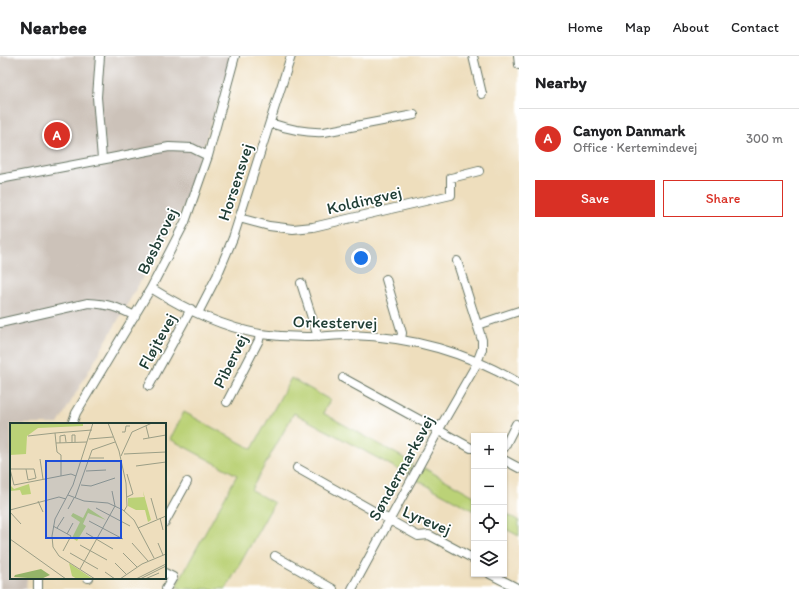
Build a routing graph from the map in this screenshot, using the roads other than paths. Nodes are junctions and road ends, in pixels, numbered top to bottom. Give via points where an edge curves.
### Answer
1 (100, 56) edge
2 (235, 56) edge
3 (291, 56) edge
4 (473, 56) edge
5 (518, 56) edge
6 (519, 65) edge
7 (482, 94) dead end
8 (414, 115) dead end
9 (270, 124) junction
10 (208, 156) junction
11 (102, 159) junction
12 (479, 171) dead end
13 (0, 179) edge
14 (239, 218) junction
15 (457, 261) dead end
16 (386, 279) dead end
17 (301, 283) dead end
18 (151, 288) junction
19 (195, 311) junction
20 (519, 311) edge
21 (135, 316) junction
22 (0, 323) edge
23 (477, 325) junction
24 (260, 334) junction
25 (318, 336) junction
26 (402, 339) junction
27 (478, 361) junction
28 (343, 378) dead end
29 (519, 383) edge
30 (149, 386) dead end
31 (227, 402) dead end
32 (72, 423) edge
33 (516, 424) dead end
34 (438, 431) junction
35 (507, 442) edge
36 (471, 448) edge
37 (507, 462) edge
38 (297, 468) dead end
39 (519, 468) edge
40 (187, 482) dead end
41 (166, 520) edge
42 (389, 520) junction
43 (275, 556) dead end
44 (471, 557) edge
45 (166, 574) edge
46 (496, 577) edge
47 (166, 589) edge
48 (333, 589) edge
49 (352, 589) edge
50 (519, 589) edge

1 - 11 street via 97,97
2 - 10 street, Bøsbrovej
3 - 9 street, Horsensvej
4 - 7 street
5 - 6 street
8 - 9 street via 312,133
9 - 14 street, Horsensvej
10 - 11 street via 192,148 169,147
10 - 18 street, Bøsbrovej via 185,222
11 - 13 street
12 - 14 street, Koldingvej via 451,178 451,195 313,227 293,229
14 - 19 street, Horsensvej via 218,276
15 - 23 street, Søndermarksvej
16 - 26 street
17 - 25 street
18 - 19 street, Orkestervej
18 - 21 street, Bøsbrovej
19 - 24 street, Orkestervej via 228,325
19 - 30 street, Fløjtevej
20 - 23 street
21 - 22 street via 114,306 88,303
21 - 32 street, Bøsbrovej
23 - 27 street, Søndermarksvej via 482,340
24 - 25 street, Orkestervej
24 - 31 street, Pibervej
25 - 26 street, Orkestervej via 350,335
26 - 27 street, Orkestervej
27 - 29 street, Orkestervej
27 - 34 street, Søndermarksvej
28 - 34 street
33 - 35 street
34 - 36 street
34 - 42 street, Søndermarksvej
37 - 39 street
38 - 42 street, Lyrevej
40 - 41 street
42 - 44 street, Lyrevej via 418,536 430,535
42 - 49 street, Søndermarksvej
43 - 48 street
45 - 47 street via 173,577
46 - 50 street

